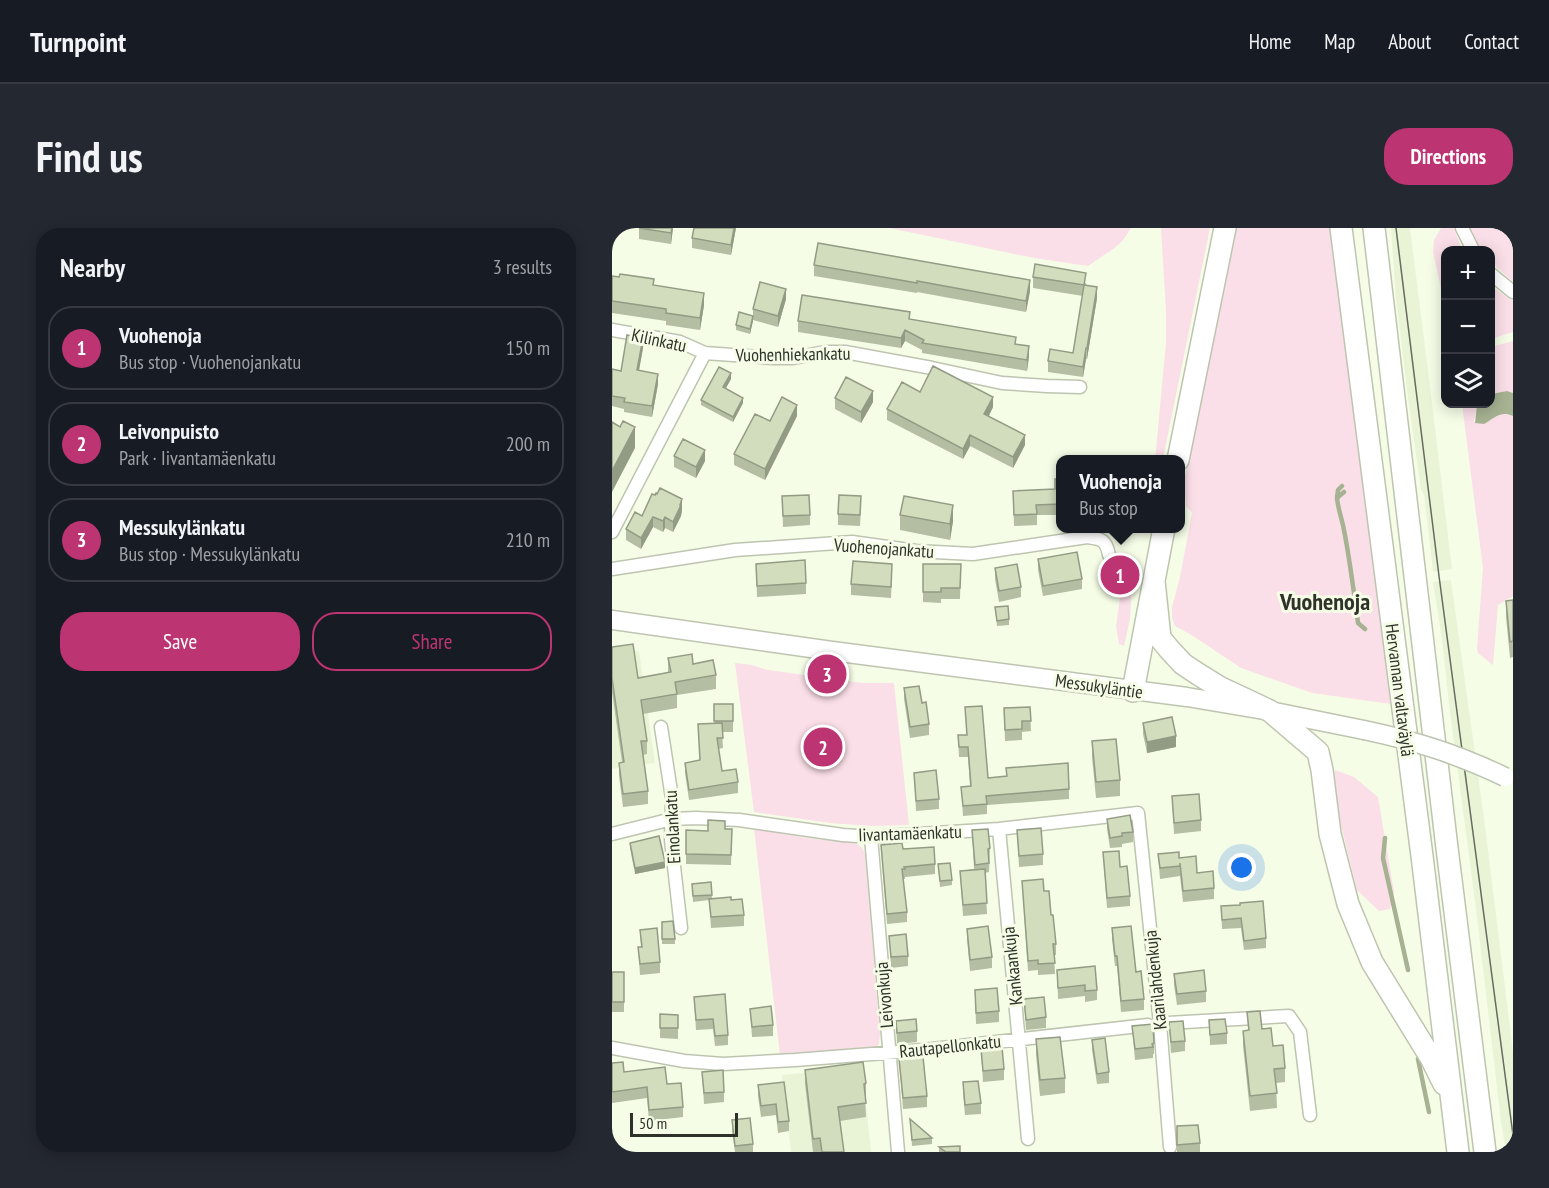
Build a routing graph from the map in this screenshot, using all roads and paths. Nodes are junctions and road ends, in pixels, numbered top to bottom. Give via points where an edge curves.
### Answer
1 (1225, 228) edge
2 (1341, 228) edge
3 (1374, 228) edge
4 (1462, 228) edge
5 (1471, 246) edge
6 (1495, 277) edge
7 (1513, 292) edge
8 (612, 330) edge
9 (705, 353) junction
10 (1080, 387) dead end
11 (1179, 455) edge
12 (612, 532) edge
13 (1163, 533) edge
14 (1109, 555) dead end
15 (612, 569) edge
16 (1154, 581) junction
17 (612, 620) edge
18 (1133, 691) junction
19 (1270, 711) junction
20 (661, 727) dead end
21 (1509, 779) edge
22 (1138, 813) joint
23 (672, 819) junction
24 (999, 829) junction
25 (612, 834) edge
26 (871, 837) junction
27 (681, 928) dead end
28 (1160, 1024) junction
29 (1019, 1039) junction
30 (612, 1048) edge
31 (889, 1052) junction
32 (1452, 1100) junction
33 (1310, 1115) dead end
34 (1028, 1138) dead end
35 (1170, 1146) dead end
36 (898, 1152) edge
37 (1458, 1152) edge
38 (1485, 1152) edge

1 - 11 highway
2 - 32 highway, Hervannan valtaväylä
3 - 38 highway, Hervannan valtaväylä
4 - 5 street
6 - 7 street
8 - 9 street, Kilinkatu via 680,342
9 - 10 street, Vuohenhiekankatu via 773,358 845,352 1002,383
9 - 12 street
13 - 16 highway
14 - 15 street, Vuohenojankatu via 1101,539 1087,537 973,554 916,552 852,542 724,551
16 - 18 highway
16 - 19 highway via 1160,638 1169,649 1198,674
17 - 18 main road, Messukyläntie
18 - 19 main road, Messukyläntie
19 - 21 main road, Messukyläntie, bridge via 1402,738 1440,749
19 - 32 highway via 1318,752 1329,834 1348,904 1372,962
20 - 23 street, Einolankatu
22 - 24 street, Iivantamäenkatu
22 - 28 street, Kaarilahdenkuja
23 - 25 street, Iivantamäenkatu
23 - 26 street, Iivantamäenkatu via 739,820
23 - 27 street, Einolankatu
24 - 26 street, Iivantamäenkatu
24 - 29 street, Kankaankuja
26 - 31 street, Leivonkuja
28 - 29 street, Rautapellonkatu
28 - 33 street, Rautapellonkatu via 1289,1016 1300,1032
28 - 35 street, Kaarilahdenkuja
29 - 31 street, Rautapellonkatu
29 - 34 street, Kankaankuja
30 - 31 street, Rautapellonkatu via 723,1064
31 - 36 street, Leivonkuja
32 - 37 highway, Hervannan valtaväylä

